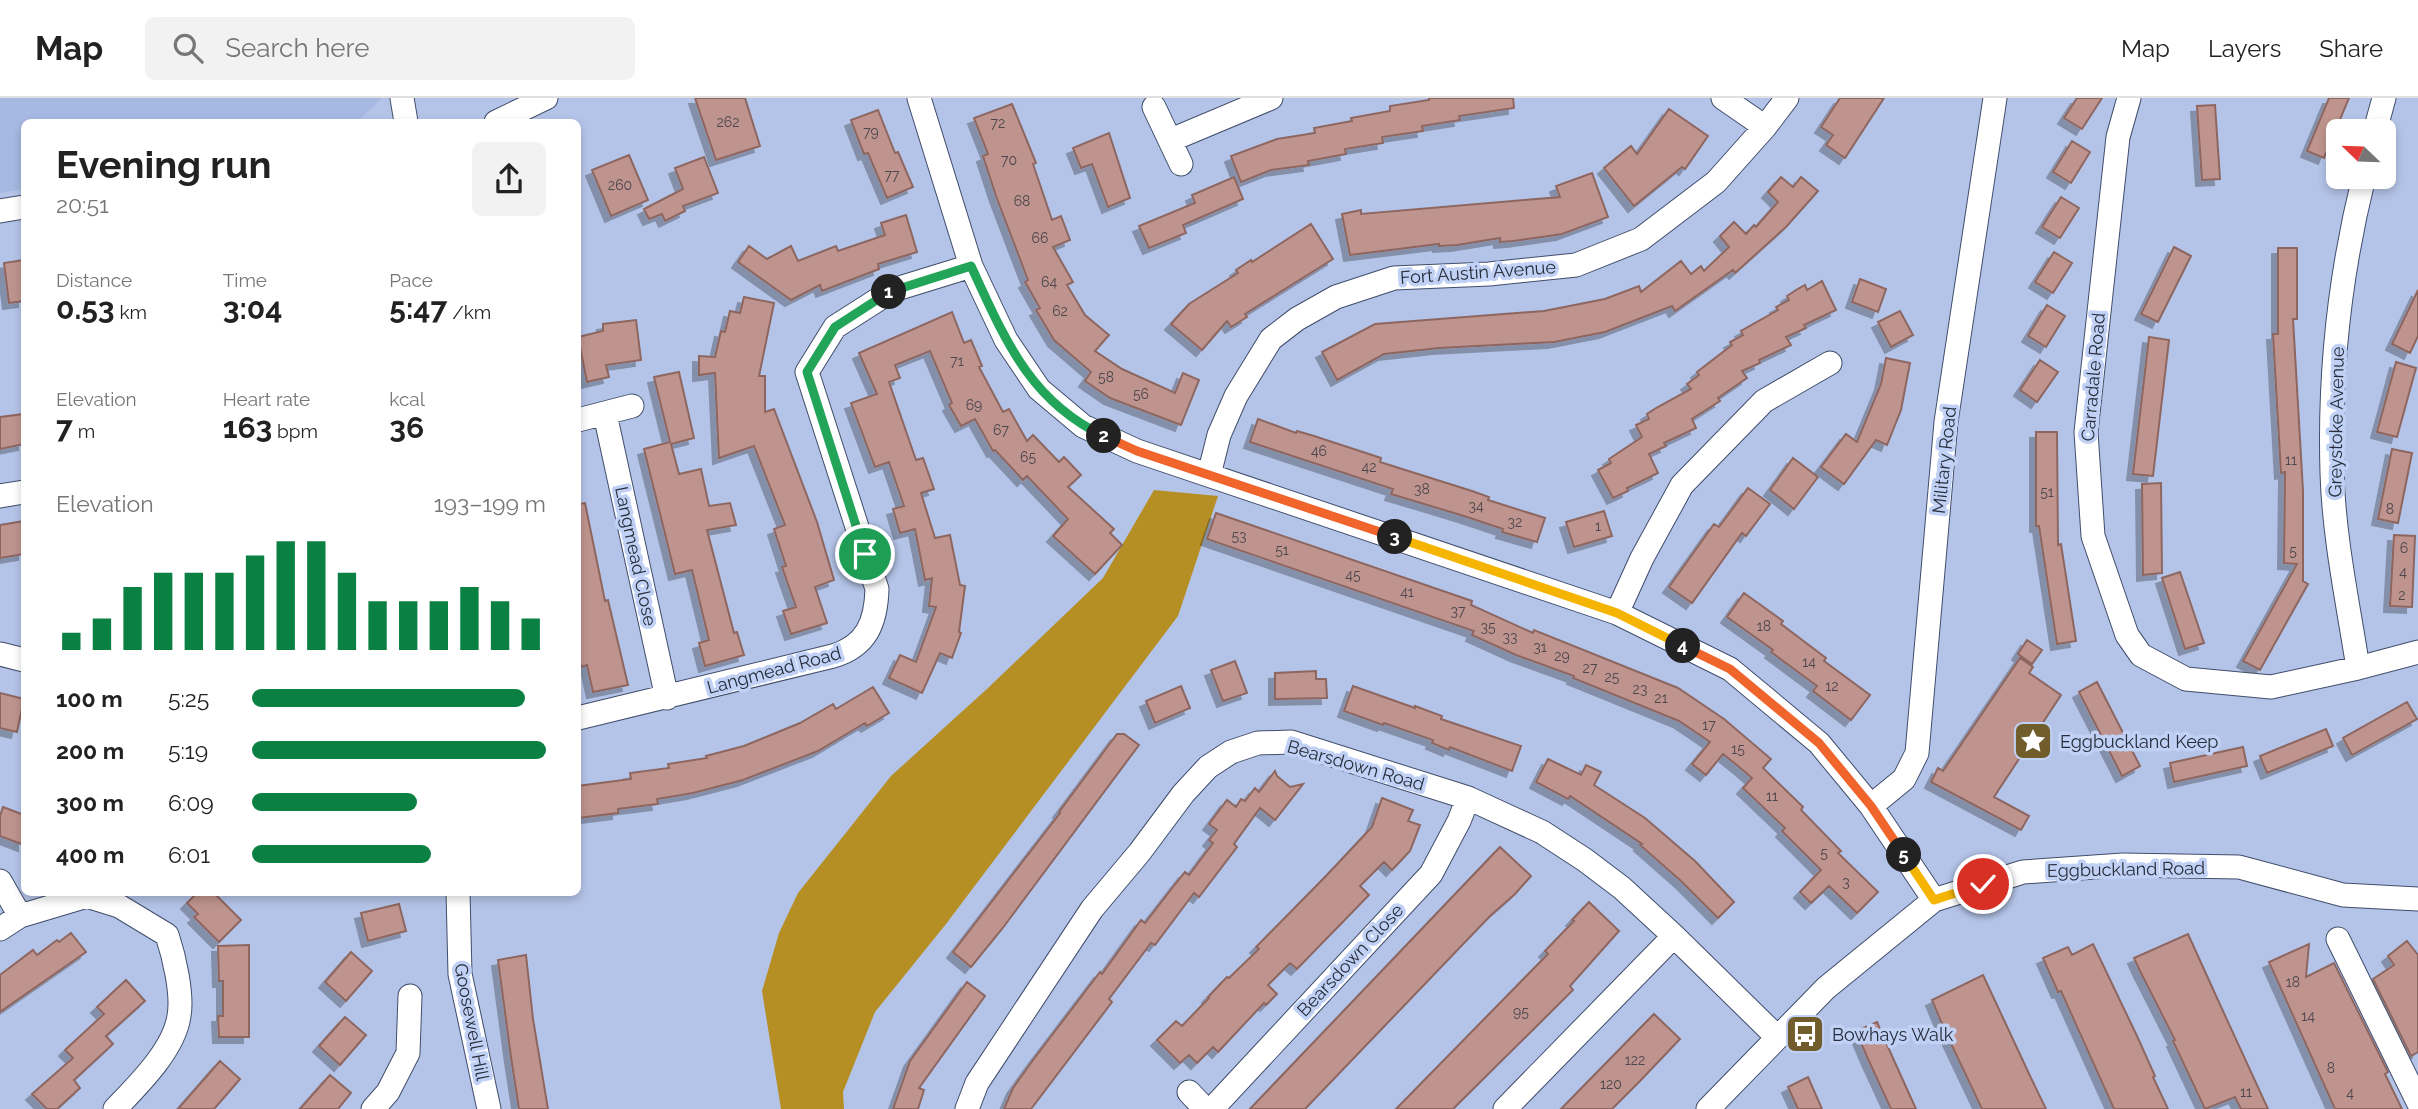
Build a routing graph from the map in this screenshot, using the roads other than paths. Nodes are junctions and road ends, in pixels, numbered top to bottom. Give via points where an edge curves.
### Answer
1 (402, 98) edge
2 (546, 98) edge
3 (919, 98) edge
4 (1271, 98) edge
5 (1723, 98) edge
6 (1787, 98) edge
7 (1995, 98) edge
8 (2129, 98) edge
9 (2384, 98) edge
10 (1154, 107) dead end
11 (406, 119) edge
12 (502, 119) edge
13 (2378, 119) edge
14 (1765, 127) junction
15 (1171, 141) junction
16 (1181, 164) dead end
17 (2361, 189) edge
18 (21, 208) edge
19 (0, 211) edge
20 (971, 266) junction
21 (1830, 363) dead end
22 (632, 406) dead end
23 (605, 414) junction
24 (581, 419) edge
25 (1209, 474) junction
26 (21, 492) edge
27 (0, 496) edge
28 (1617, 613) junction
29 (2418, 652) edge
30 (0, 654) edge
31 (21, 659) edge
32 (2358, 668) junction
33 (667, 698) junction
34 (581, 717) edge
35 (1468, 798) junction
36 (1871, 806) junction
37 (0, 881) edge
38 (458, 896) edge
39 (2418, 899) edge
40 (1934, 900) junction
41 (20, 916) junction
42 (0, 929) edge
43 (1674, 936) junction
44 (2338, 939) dead end
45 (410, 996) dead end
46 (1777, 1037) junction
47 (1189, 1092) dead end
48 (2418, 1102) edge
49 (115, 1109) edge
50 (373, 1109) edge
51 (489, 1109) edge
52 (967, 1109) edge
53 (1205, 1109) edge
54 (1212, 1109) edge
55 (1505, 1109) edge
56 (1708, 1109) edge

1 - 11 street
2 - 12 street
3 - 20 street
4 - 15 street
5 - 14 street
6 - 14 street, Fort Austin Avenue
7 - 36 street, Military Road via 1946,422 1917,753 1905,779
8 - 32 street, Carradale Road via 2118,137 2086,432 2093,536 2127,635 2141,655 2186,679 2271,687
9 - 13 street
10 - 15 street
14 - 25 street, Fort Austin Avenue via 1716,182 1641,239 1608,253 1576,265 1394,278 1336,297 1297,319 1271,339 1236,396
15 - 16 street
17 - 32 street, Greystoke Avenue via 2347,254 2334,364 2332,473 2339,562
18 - 19 street
20 - 25 street via 1006,340 1039,389 1083,426 1137,451
20 - 33 street, Langmead Road via 893,290 835,327 807,372 877,589 876,612 864,635 845,653
21 - 28 street via 1763,401 1682,485
22 - 23 street
23 - 24 street
23 - 33 street, Langmead Close
25 - 28 street
26 - 27 street
28 - 36 street via 1730,669 1819,743
29 - 32 street, Carradale Road
30 - 31 street
33 - 34 street, Langmead Road
35 - 43 street, Bearsdown Road via 1542,832 1585,860
35 - 52 street, Bearsdown Road via 1292,742 1258,743 1231,752 1208,767 1183,794 1092,909 977,1083
35 - 54 street, Bearsdown Close via 1431,874
36 - 40 street
37 - 41 street
38 - 51 street, Goosewell Hill via 460,974
39 - 40 street, Eggbuckland Road via 2343,895 2239,867 2123,865 2022,872
40 - 46 street, Eggbuckland Road via 1826,988
41 - 42 street
41 - 49 street via 87,896 119,906 167,935 176,964 180,1016 160,1060
43 - 46 street, Bearsdown Road
43 - 55 street
44 - 48 street
45 - 50 street via 408,1053 388,1092
46 - 56 street, Eggbuckland Road
47 - 53 street

